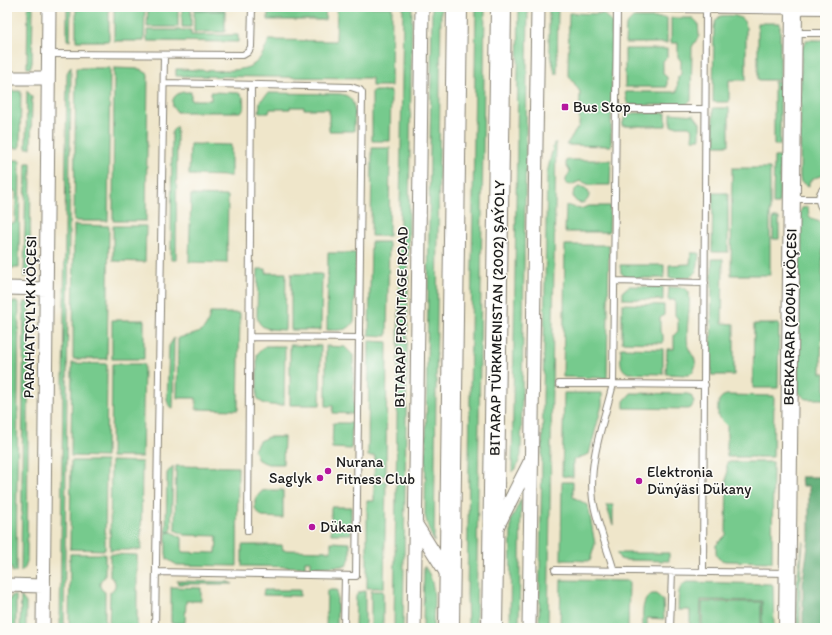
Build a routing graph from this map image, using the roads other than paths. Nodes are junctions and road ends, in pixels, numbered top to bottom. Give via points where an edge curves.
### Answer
1 (49, 7) edge
2 (252, 7) edge
3 (422, 7) edge
4 (457, 7) edge
5 (501, 7) edge
6 (538, 7) edge
7 (609, 7) edge
8 (590, 8) edge
9 (617, 8) edge
10 (706, 8) edge
11 (794, 9) edge
12 (825, 11) edge
13 (793, 33) junction
14 (825, 33) edge
15 (48, 54) junction
16 (164, 55) junction
17 (7, 78) edge
18 (48, 78) junction
19 (164, 84) junction
20 (251, 85) junction
21 (615, 109) junction
22 (706, 109) junction
23 (825, 187) edge
24 (791, 199) junction
25 (819, 199) junction
26 (825, 212) edge
27 (614, 281) junction
28 (705, 283) junction
29 (7, 288) edge
30 (46, 289) junction
31 (250, 337) junction
32 (360, 338) junction
33 (559, 384) dead end
34 (613, 384) junction
35 (705, 385) junction
36 (532, 458) junction
37 (415, 523) junction
38 (248, 531) dead end
39 (494, 532) junction
40 (555, 570) dead end
41 (614, 571) junction
42 (156, 572) junction
43 (672, 572) junction
44 (703, 572) junction
45 (787, 573) junction
46 (345, 576) junction
47 (449, 577) junction
48 (7, 585) edge
49 (43, 586) junction
50 (43, 628) edge
51 (155, 628) edge
52 (344, 628) edge
53 (414, 628) edge
54 (449, 628) edge
55 (492, 628) edge
56 (529, 628) edge
57 (670, 628) edge
58 (787, 628) edge

1 - 15 street, PARAHATÇYLYK KÖÇESI
2 - 16 lane via 251,47 243,55
3 - 37 street, BITARAP FRONTAGE ROAD
4 - 47 main road
5 - 39 main road, BITARAP TÜRKMENISTAN (2002) ŞAÝOLY
6 - 36 street
7 - 8 lane
7 - 9 lane
9 - 10 lane
9 - 21 lane
10 - 11 lane
10 - 22 lane
11 - 12 lane
11 - 13 street, BERKARAR (2004) KÖÇESI
13 - 14 lane
13 - 24 street, BERKARAR (2004) KÖÇESI
15 - 16 lane
15 - 18 street, PARAHATÇYLYK KÖÇESI
16 - 19 lane
17 - 18 street
18 - 30 street, PARAHATÇYLYK KÖÇESI
19 - 20 lane
19 - 42 lane
20 - 31 lane
20 - 32 lane via 351,87 362,93
21 - 22 lane
21 - 27 lane
22 - 28 lane
23 - 25 lane
24 - 25 lane
24 - 45 street, BERKARAR (2004) KÖÇESI
25 - 26 lane
27 - 28 lane
27 - 34 lane
28 - 35 lane
29 - 30 street
30 - 49 street, PARAHATÇYLYK KÖÇESI
31 - 32 lane
31 - 38 lane
32 - 46 lane via 356,576
33 - 34 lane
34 - 35 lane
34 - 41 lane via 594,459 593,494
35 - 44 lane
36 - 39 street
36 - 56 street
37 - 47 street
37 - 53 street, BITARAP FRONTAGE ROAD
39 - 55 main road, BITARAP TÜRKMENISTAN (2002) ŞAÝOLY
40 - 41 lane
41 - 43 lane
42 - 46 lane
42 - 51 lane
43 - 44 lane
43 - 57 lane
44 - 45 lane
45 - 58 street, BERKARAR (2004) KÖÇESI
46 - 52 lane
47 - 54 main road
48 - 49 street
49 - 50 street, PARAHATÇYLYK KÖÇESI

